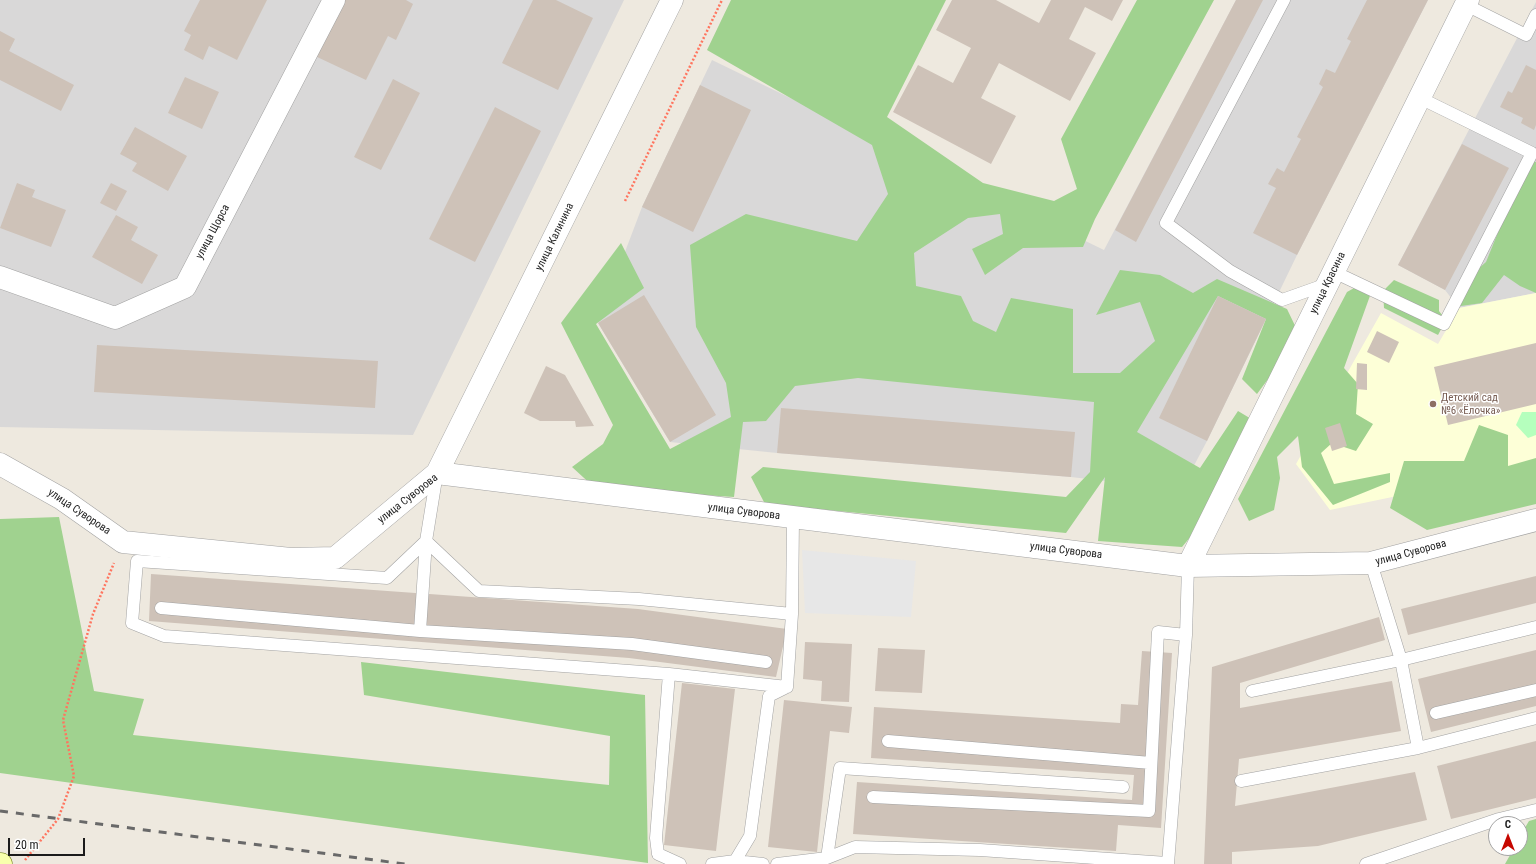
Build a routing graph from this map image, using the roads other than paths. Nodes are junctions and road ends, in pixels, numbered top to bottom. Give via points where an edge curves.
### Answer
1 (334, 0) edge
2 (672, 0) edge
3 (1284, 0) edge
4 (1467, 2) edge
5 (1536, 15) edge
6 (1420, 98) junction
7 (1534, 154) edge
8 (0, 277) edge
9 (1331, 278) junction
10 (0, 464) edge
11 (437, 474) junction
12 (793, 518) junction
13 (1536, 520) edge
14 (426, 540) junction
15 (1372, 563) junction
16 (1188, 566) junction
17 (161, 608) dead end
18 (792, 614) junction
19 (1536, 627) edge
20 (420, 631) junction
21 (1186, 635) junction
22 (1401, 660) junction
23 (766, 662) dead end
24 (669, 674) junction
25 (787, 687) junction
26 (1536, 690) edge
27 (1252, 691) dead end
28 (1436, 713) dead end
29 (1536, 718) edge
30 (888, 741) dead end
31 (1418, 748) junction
32 (1151, 763) junction
33 (1241, 782) dead end
34 (1123, 787) dead end
35 (873, 797) dead end
36 (1536, 810) edge
37 (827, 858) junction
38 (735, 861) junction
39 (680, 864) edge
40 (712, 864) edge
41 (763, 864) edge
42 (777, 864) edge
43 (1167, 864) edge
44 (1366, 864) edge

1 - 8 street, улица Щорса via 185,287 115,318
2 - 11 street, улица Калинина
3 - 9 lane via 1166,223 1230,271 1282,300
4 - 5 lane via 1526,35
4 - 6 street, улица Красина
6 - 7 lane
6 - 9 street, улица Красина
7 - 9 lane via 1444,324
9 - 16 street, улица Красина
10 - 11 street, улица Суворова via 62,499 123,542 291,559 335,558
11 - 12 street, улица Суворова
11 - 14 lane
12 - 16 street, улица Суворова
12 - 18 lane
13 - 15 street, улица Суворова
14 - 18 lane via 478,591 639,599
14 - 20 lane
14 - 24 lane via 387,578 137,562 132,622 164,636
15 - 16 street, улица Суворова
15 - 22 lane
16 - 21 lane
17 - 20 lane
18 - 25 lane
19 - 22 lane
20 - 23 lane via 632,644
21 - 32 lane via 1158,632
21 - 43 lane
22 - 27 lane
22 - 31 lane
24 - 25 lane
24 - 39 lane via 656,838 658,854
25 - 38 lane via 768,696 750,836
26 - 28 lane
29 - 31 lane
30 - 32 lane
31 - 33 lane
32 - 35 lane via 1149,811
34 - 37 lane via 840,768
36 - 44 lane via 1499,819
37 - 42 lane
37 - 43 lane via 855,847 980,850
38 - 40 lane
38 - 41 lane

